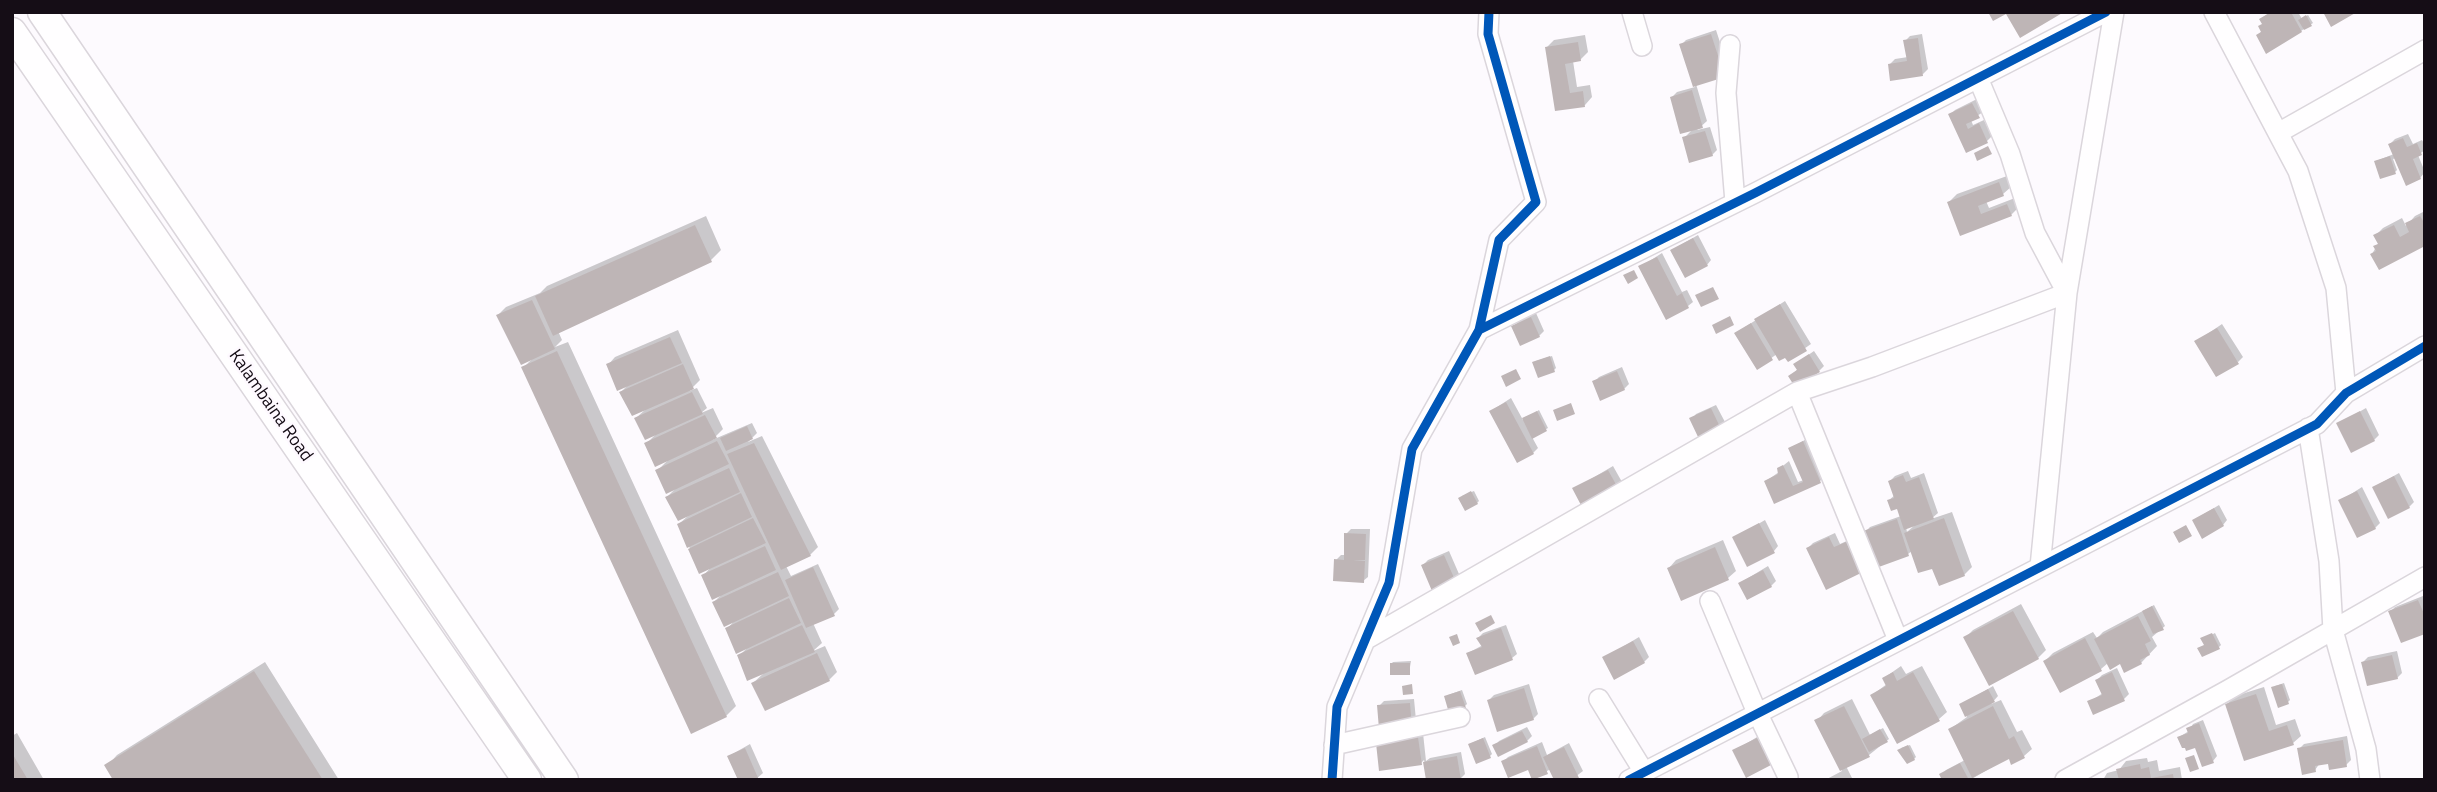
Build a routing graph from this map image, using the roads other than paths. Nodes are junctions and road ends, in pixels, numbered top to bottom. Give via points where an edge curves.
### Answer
1 (41, 12) edge
2 (1489, 12) edge
3 (1632, 12) edge
4 (2105, 12) edge
5 (2114, 12) edge
6 (2214, 12) edge
7 (12, 32) edge
8 (1730, 45) dead end
9 (1642, 46) dead end
10 (2425, 50) edge
11 (1978, 78) junction
12 (2278, 133) junction
13 (1735, 202) junction
14 (2067, 293) junction
15 (1479, 330) junction
16 (2425, 346) edge
17 (1797, 392) junction
18 (2346, 393) junction
19 (2308, 428) junction
20 (2040, 567) junction
21 (2425, 577) edge
22 (1710, 601) dead end
23 (2333, 630) junction
24 (1365, 640) junction
25 (1898, 640) junction
26 (1599, 699) dead end
27 (1757, 713) junction
28 (1460, 718) dead end
29 (1334, 745) junction
30 (1636, 776) edge
31 (1788, 777) dead end
32 (527, 780) edge
33 (564, 780) edge
34 (1332, 780) edge
35 (2065, 780) edge
36 (2370, 780) edge

1 - 33 main road
2 - 15 street via 1488,34 1536,202 1499,240
3 - 9 street
4 - 11 street
5 - 14 street
6 - 12 street
7 - 32 main road, Kalambaina Road
8 - 13 street via 1726,93
10 - 12 street
11 - 13 street
11 - 14 street via 2010,154 2035,233
12 - 18 street via 2298,171 2336,288
13 - 15 street
14 - 17 street
14 - 20 street
15 - 24 street via 1412,449 1389,583
16 - 18 street
17 - 24 street
17 - 25 street
18 - 19 street
19 - 20 street
19 - 23 street via 2329,561
20 - 25 street
21 - 23 street
22 - 27 street
23 - 35 street
23 - 36 street via 2366,749
24 - 29 street via 1337,707
25 - 27 street
26 - 30 street
27 - 30 street
27 - 31 street
28 - 29 street
29 - 34 street

